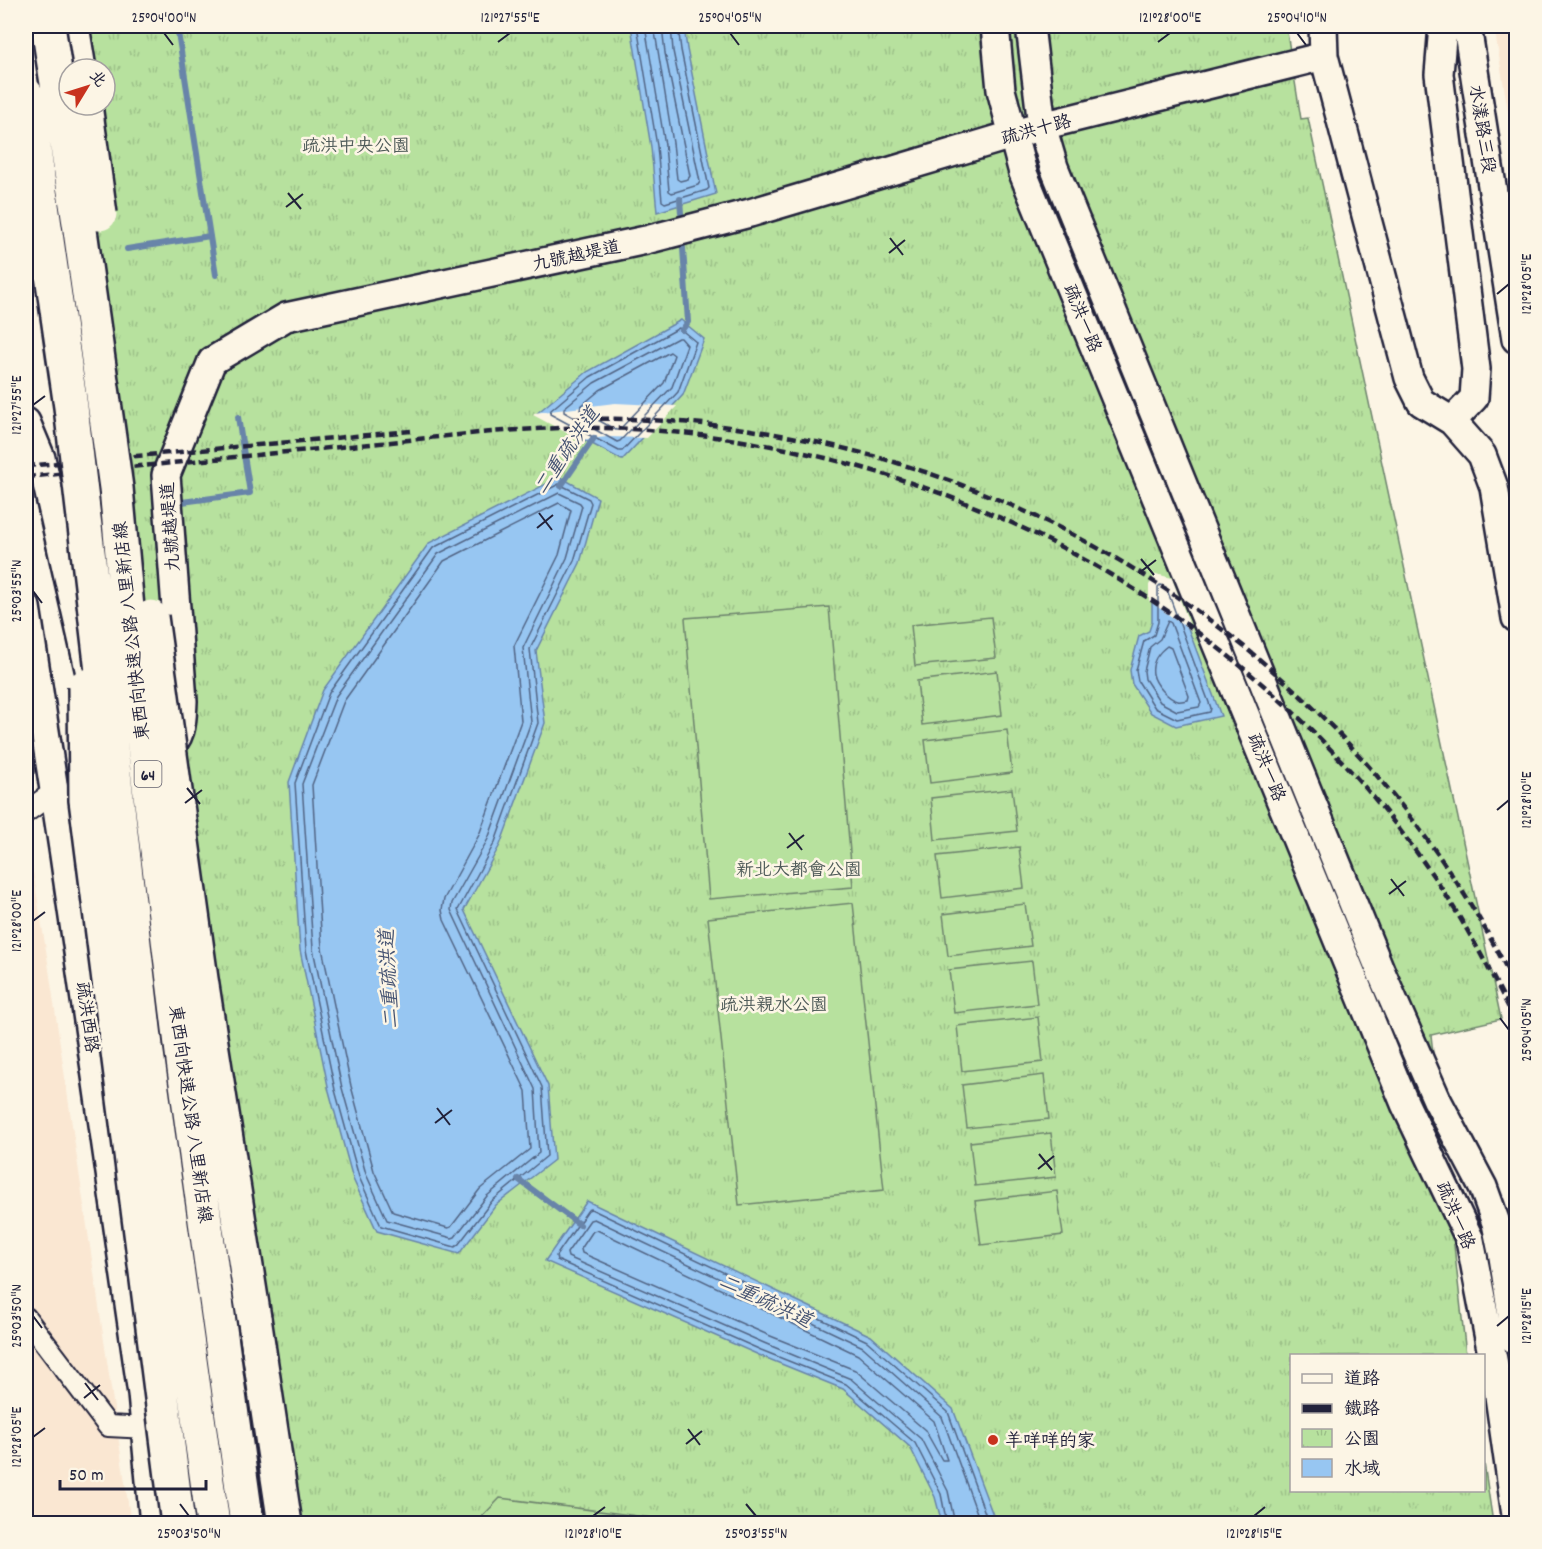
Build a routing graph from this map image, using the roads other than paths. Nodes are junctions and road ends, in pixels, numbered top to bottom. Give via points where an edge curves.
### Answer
1 (48, 26) edge
2 (72, 26) edge
3 (995, 26) edge
4 (1030, 26) edge
5 (1323, 26) edge
6 (1443, 26) edge
7 (1467, 26) edge
8 (1324, 56) junction
9 (77, 57) edge
10 (26, 94) edge
11 (87, 117) edge
12 (1042, 126) junction
13 (1013, 135) junction
14 (750, 213) joint
15 (1516, 339) edge
16 (1452, 421) junction
17 (26, 422) edge
18 (83, 513) junction
19 (26, 607) edge
20 (1516, 618) edge
21 (54, 792) junction
22 (26, 812) edge
23 (26, 1318) edge
24 (254, 1318) junction
25 (1516, 1341) edge
26 (147, 1428) junction
27 (1516, 1515) edge
28 (154, 1524) edge
29 (167, 1524) edge
30 (178, 1524) edge
31 (213, 1524) edge
32 (247, 1524) edge
33 (261, 1524) edge
34 (285, 1524) edge

1 - 32 highway, 東西向快速公路 八里新店線 / 64, bridge via 114,477 181,1045
2 - 9 highway
3 - 13 street, 疏洪一路 via 1001,90
4 - 12 street, 疏洪一路
5 - 8 street
6 - 16 street via 1439,74 1476,369 1474,398
7 - 15 street, 水漾路三段
8 - 12 street, 疏洪十路
8 - 16 street via 1409,378 1421,402
10 - 18 highway, 東西向快速公路 八里新店線 / 64, bridge
11 - 24 highway, bridge via 201,979
12 - 13 street, 疏洪十路
12 - 25 street, 疏洪一路 via 1054,167 1381,972 1437,1100 1483,1187 1496,1223
13 - 14 street, 疏洪十路
13 - 27 street, 疏洪一路 via 1023,173 1405,1104 1470,1240 1496,1375
14 - 17 street, 九號越堤道 via 646,240 286,317 212,361 166,475 183,701 180,732 173,745 162,753 130,758 107,748 41,458
16 - 20 street via 1482,455 1494,487
18 - 30 highway, bridge via 86,801
18 - 31 highway, 東西向快速公路 八里新店線 / 64, bridge via 146,1046
19 - 21 street, 疏洪西路
21 - 22 street
21 - 26 street, 疏洪西路
23 - 26 street via 108,1426
24 - 33 highway
24 - 34 highway
26 - 28 street, 疏洪西路
26 - 29 street, 疏洪西路

